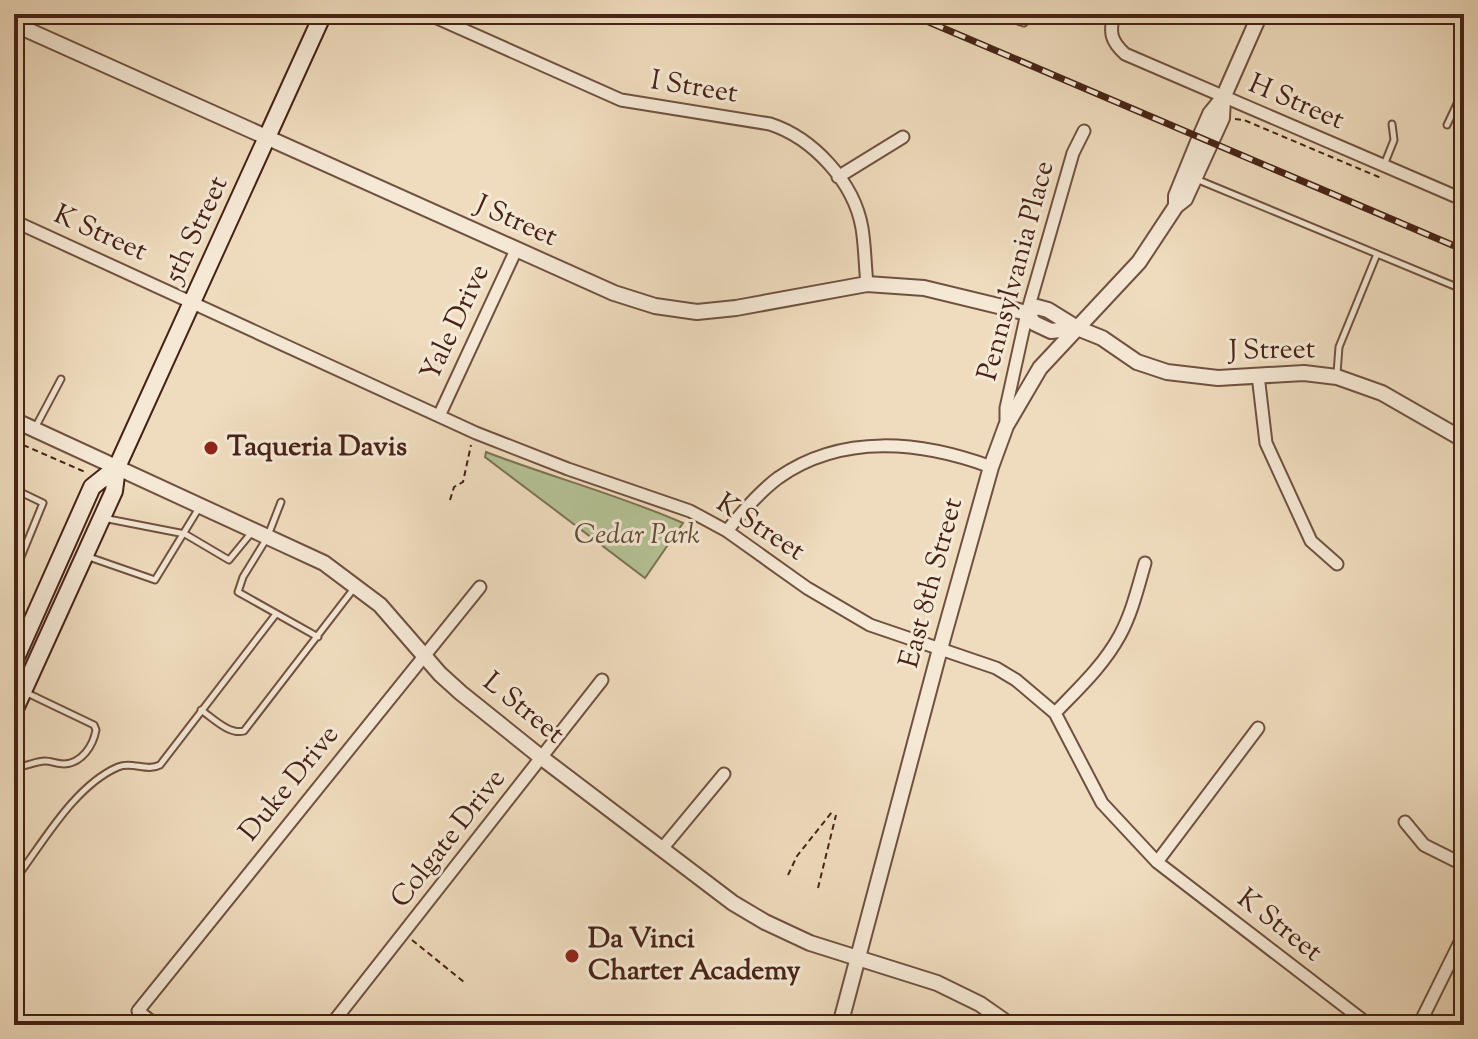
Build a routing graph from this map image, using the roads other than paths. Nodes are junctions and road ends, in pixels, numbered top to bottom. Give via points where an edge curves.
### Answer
1 (323, 14) edge
2 (428, 14) edge
3 (996, 14) edge
4 (1114, 14) edge
5 (1260, 14) edge
6 (1024, 23) dead end
7 (18, 26) edge
8 (1464, 89) edge
9 (1223, 98) junction
10 (1392, 124) dead end
11 (1447, 125) dead end
12 (1084, 131) dead end
13 (903, 137) dead end
14 (267, 139) junction
15 (1384, 166) junction
16 (838, 177) junction
17 (1195, 178) junction
18 (1462, 195) edge
19 (1176, 206) junction
20 (14, 221) edge
21 (516, 250) junction
22 (1377, 254) junction
23 (867, 284) junction
24 (1464, 290) edge
25 (191, 304) junction
26 (1027, 313) junction
27 (1077, 328) junction
28 (1258, 375) junction
29 (1337, 377) junction
30 (61, 379) dead end
31 (439, 416) junction
32 (14, 420) edge
33 (1006, 426) junction
34 (35, 429) junction
35 (1464, 440) edge
36 (117, 467) junction
37 (991, 467) junction
38 (14, 489) edge
39 (281, 502) dead end
40 (200, 507) junction
41 (102, 518) junction
42 (727, 531) junction
43 (185, 534) junction
44 (260, 535) junction
45 (85, 556) junction
46 (1145, 563) dead end
47 (1337, 564) dead end
48 (14, 574) edge
49 (356, 586) junction
50 (480, 587) dead end
51 (276, 614) junction
52 (318, 637) junction
53 (940, 649) junction
54 (425, 653) junction
55 (14, 662) edge
56 (602, 680) dead end
57 (24, 691) junction
58 (201, 710) junction
59 (14, 711) edge
60 (1055, 713) junction
61 (1258, 728) dead end
62 (542, 758) junction
63 (14, 765) edge
64 (724, 774) dead end
65 (1405, 822) dead end
66 (661, 850) junction
67 (1157, 862) junction
68 (1464, 865) edge
69 (14, 881) edge
70 (1464, 934) edge
71 (857, 956) junction
72 (156, 1025) edge
73 (331, 1025) edge
74 (840, 1025) edge
75 (1010, 1025) edge
76 (1369, 1025) edge
77 (1419, 1025) edge

1 - 14 main road, 5th Street
2 - 16 street, I Street via 621,100 786,130 810,144
3 - 6 lane
4 - 9 street, H Street via 1113,43 1125,54
5 - 9 street, East 8th Street
7 - 14 street, J Street
8 - 11 lane
9 - 15 street, H Street
9 - 17 street, East 8th Street via 1222,118
9 - 19 street, East 8th Street via 1210,114
10 - 15 lane via 1394,140
12 - 26 street, Pennsylvania Place
13 - 16 street
14 - 21 street, J Street
14 - 25 main road, 5th Street
15 - 18 street, H Street
16 - 23 street, I Street via 861,225
17 - 19 street, East 8th Street
17 - 22 lane
19 - 27 street, East 8th Street via 1139,262
20 - 25 street, K Street
21 - 23 street, J Street via 614,293 697,312
21 - 31 street, Yale Drive
22 - 24 lane
22 - 29 lane via 1339,347
23 - 26 street, J Street via 924,288
25 - 31 street, K Street
25 - 36 main road, 5th Street
26 - 27 street, J Street via 1051,331
26 - 33 street, Pennsylvania Place
27 - 28 street, J Street via 1137,362 1167,372 1218,378
27 - 33 street, East 8th Street via 1040,368
28 - 29 street, J Street
28 - 47 street via 1266,443 1311,541
29 - 35 street, J Street via 1382,393
30 - 34 lane
31 - 42 street, K Street via 690,511
32 - 34 street, L Street
33 - 37 street, East 8th Street
34 - 36 street, L Street
36 - 40 street, L Street
36 - 41 main road, 5th Street
36 - 55 main road, 5th Street via 92,487
37 - 42 street via 915,446 836,450 779,478
37 - 53 street, East 8th Street
38 - 48 lane via 43,503
39 - 44 lane
40 - 43 lane
40 - 44 street, L Street
41 - 43 lane
41 - 45 main road, 5th Street
42 - 53 street, K Street via 843,610
43 - 44 lane via 229,560
43 - 45 lane via 155,580
44 - 49 street, L Street via 324,563
44 - 51 lane via 238,592
45 - 57 main road, 5th Street
46 - 60 street via 1119,636 1097,669
49 - 52 lane
49 - 54 street, L Street
50 - 54 street, Duke Drive
51 - 52 lane
51 - 58 lane
52 - 58 lane via 244,731 231,730
53 - 60 street, K Street via 996,668
53 - 71 street, East 8th Street
54 - 62 street, L Street via 461,693
54 - 72 street, Duke Drive via 138,1011
56 - 62 street, Colgate Drive
57 - 59 main road, 5th Street
57 - 63 lane via 96,730 91,746 76,761
58 - 69 lane via 160,765 124,765 90,784
60 - 67 street, K Street via 1102,803
61 - 67 street
62 - 66 street, L Street
62 - 73 street, Colgate Drive
64 - 66 street
65 - 68 street via 1424,845
66 - 71 street, L Street via 765,922 810,943
67 - 76 street, K Street
70 - 77 street
71 - 74 street, East 8th Street
71 - 75 street, L Street via 937,983

